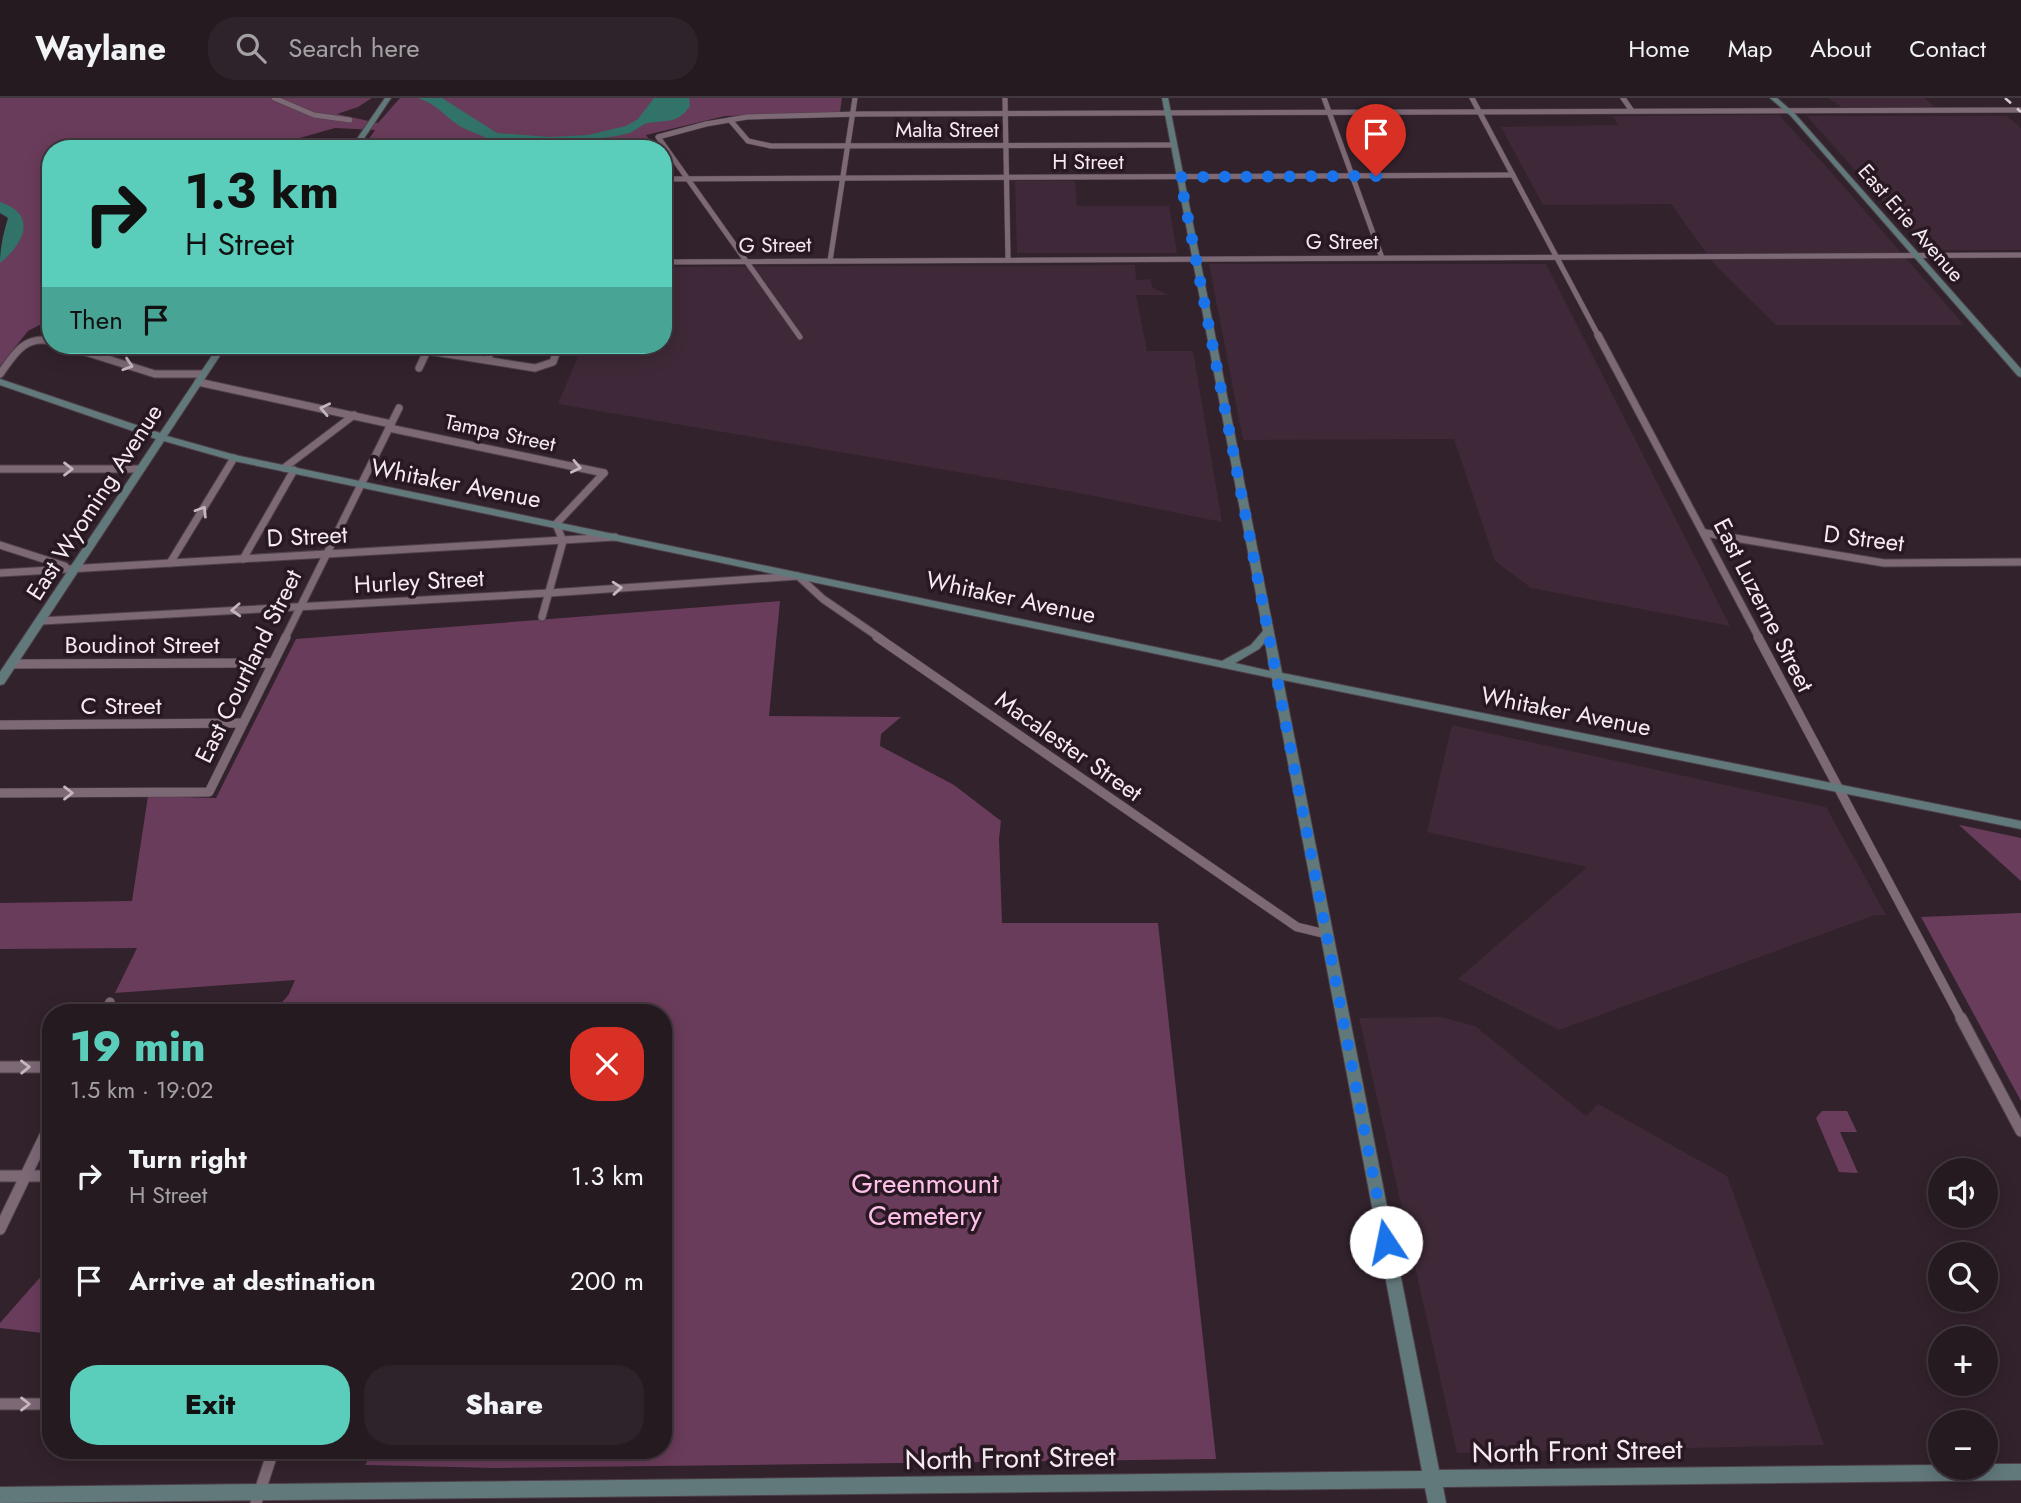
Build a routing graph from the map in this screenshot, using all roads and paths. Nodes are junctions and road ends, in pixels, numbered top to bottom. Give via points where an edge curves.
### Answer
1 (274, 98) edge
2 (388, 98) edge
3 (855, 98) edge
4 (1005, 98) edge
5 (1165, 98) edge
6 (1324, 98) edge
7 (1472, 98) edge
8 (1623, 98) edge
9 (1773, 98) edge
10 (2021, 110) edge
11 (1632, 111) junction
12 (1789, 111) junction
13 (1479, 112) junction
14 (1168, 113) junction
15 (1329, 113) junction
16 (1005, 114) junction
17 (852, 115) junction
18 (350, 120) dead end
19 (730, 120) junction
20 (358, 140) edge
21 (660, 140) edge
22 (1174, 145) junction
23 (846, 146) junction
24 (1007, 146) junction
25 (672, 157) edge
26 (1513, 175) junction
27 (1352, 176) junction
28 (1180, 177) junction
29 (842, 178) junction
30 (1007, 178) junction
31 (672, 179) edge
32 (688, 179) junction
33 (1916, 255) junction
34 (2021, 255) edge
35 (1557, 257) junction
36 (1382, 258) junction
37 (1008, 259) junction
38 (1196, 259) junction
39 (830, 261) junction
40 (672, 262) edge
41 (746, 262) junction
42 (800, 337) dead end
43 (42, 340) edge
44 (92, 354) edge
45 (217, 354) edge
46 (425, 354) edge
47 (458, 354) edge
48 (490, 354) edge
49 (556, 354) edge
50 (487, 360) junction
51 (419, 368) dead end
52 (0, 374) edge
53 (2021, 374) edge
54 (201, 378) junction
55 (0, 382) edge
56 (399, 408) dead end
57 (354, 415) junction
58 (390, 426) junction
59 (161, 437) junction
60 (234, 458) junction
61 (0, 469) edge
62 (139, 469) junction
63 (289, 469) junction
64 (361, 485) junction
65 (556, 524) junction
66 (1705, 533) junction
67 (617, 537) junction
68 (563, 541) junction
69 (0, 545) edge
70 (327, 554) junction
71 (243, 559) junction
72 (2021, 562) edge
73 (170, 563) junction
74 (74, 568) junction
75 (0, 573) edge
76 (798, 576) junction
77 (549, 593) junction
78 (301, 606) junction
79 (542, 617) dead end
80 (41, 621) junction
81 (1267, 633) junction
82 (273, 663) junction
83 (11, 664) junction
84 (1225, 664) junction
85 (1274, 674) junction
86 (0, 681) edge
87 (243, 723) junction
88 (0, 725) edge
89 (1837, 788) junction
90 (0, 793) edge
91 (2021, 825) edge
92 (1326, 934) junction
93 (0, 1067) edge
94 (42, 1067) edge
95 (2021, 1130) edge
96 (42, 1142) edge
97 (42, 1175) edge
98 (0, 1176) edge
99 (26, 1176) junction
100 (0, 1229) edge
101 (0, 1404) edge
102 (42, 1404) edge
103 (269, 1459) edge
104 (2021, 1472) edge
105 (1432, 1479) junction
106 (0, 1496) edge
107 (257, 1498) edge
108 (1437, 1503) edge

1 - 18 street via 314,114
2 - 20 main road
3 - 17 street
4 - 16 street
5 - 14 main road
6 - 15 street
7 - 13 street, East Luzerne Street
8 - 11 street
9 - 12 main road, East Erie Avenue
10 - 12 street
11 - 12 street
11 - 13 street
12 - 33 main road, East Erie Avenue
13 - 15 street
13 - 26 street, East Luzerne Street
14 - 15 street
14 - 16 street
14 - 22 main road
15 - 27 street
16 - 17 street
16 - 24 street
17 - 19 street
17 - 23 street
19 - 21 street via 658,137
19 - 23 street, Malta Street via 748,141 761,145
22 - 24 street, Malta Street
22 - 28 main road
23 - 24 street, Malta Street
23 - 29 street
24 - 30 street
25 - 32 street
26 - 27 street, H Street
26 - 35 street, East Luzerne Street
27 - 28 street, H Street
27 - 36 street
28 - 30 street, H Street
28 - 38 main road
29 - 30 street, H Street
29 - 32 street, H Street
29 - 39 street
30 - 37 street
31 - 32 street, H Street
32 - 41 street
33 - 34 street, G Street
33 - 35 street, G Street
33 - 53 main road, East Erie Avenue
35 - 36 street, G Street
35 - 66 street, East Luzerne Street
36 - 38 street, G Street
37 - 38 street, G Street
37 - 39 street, G Street
38 - 81 main road
39 - 41 street, G Street
40 - 41 street, G Street
41 - 42 street
43 - 52 street via 31,339
44 -> 54 street, Tampa Street via 155,374
45 - 54 main road, East Wyoming Avenue
46 - 51 street
47 - 50 street
48 - 50 street
49 - 50 street via 553,362 535,368
57 -> 54 street, Tampa Street
54 - 59 main road, East Wyoming Avenue
55 - 59 main road, Whitaker Avenue
56 - 58 street, East Courtland Street
57 - 58 street, Tampa Street
57 - 63 street
58 - 64 street, East Courtland Street
58 -> 65 street, Tampa Street via 604,473
59 - 60 main road, Whitaker Avenue
59 - 62 main road, East Wyoming Avenue
60 - 63 main road, Whitaker Avenue
73 -> 60 street
61 -> 62 street
62 - 74 main road, East Wyoming Avenue
63 - 64 main road, Whitaker Avenue
63 - 71 street
64 - 65 main road, Whitaker Avenue
64 - 70 street, East Courtland Street
65 - 67 main road, Whitaker Avenue
65 - 68 street
66 - 72 street, D Street via 1884,563
66 - 89 street, East Luzerne Street
67 - 68 street, D Street
67 - 76 main road, Whitaker Avenue
68 - 70 street, D Street
68 - 77 street
69 - 74 street
70 - 71 street, D Street
70 - 78 street, East Courtland Street
71 - 73 street, D Street
73 - 74 street, D Street
74 - 75 street, D Street
74 - 80 main road, East Wyoming Avenue
77 -> 76 street, Hurley Street
76 - 84 main road, Whitaker Avenue
76 - 92 street, Macalester Street via 824,599 1297,927
77 - 78 street, Hurley Street
77 - 79 street
78 -> 80 street, Hurley Street
78 - 82 street, East Courtland Street
80 - 83 main road, East Wyoming Avenue
81 - 84 main road via 1255,647
81 - 85 main road
82 - 83 street, Boudinot Street
82 - 87 street, East Courtland Street
83 - 86 main road, East Wyoming Avenue
84 - 85 main road, Whitaker Avenue
85 - 89 main road, Whitaker Avenue
85 - 92 main road
87 - 88 street, C Street
90 -> 87 street, East Courtland Street via 209,792
89 - 91 main road, Whitaker Avenue
89 - 95 street, East Luzerne Street
92 - 105 main road
93 -> 94 street
96 - 99 street
97 - 99 street
98 - 99 street
99 - 100 street
101 -> 102 street
103 - 107 street
104 - 105 main road, North Front Street
105 - 107 main road, North Front Street
105 - 108 main road
106 - 107 main road, North Front Street

